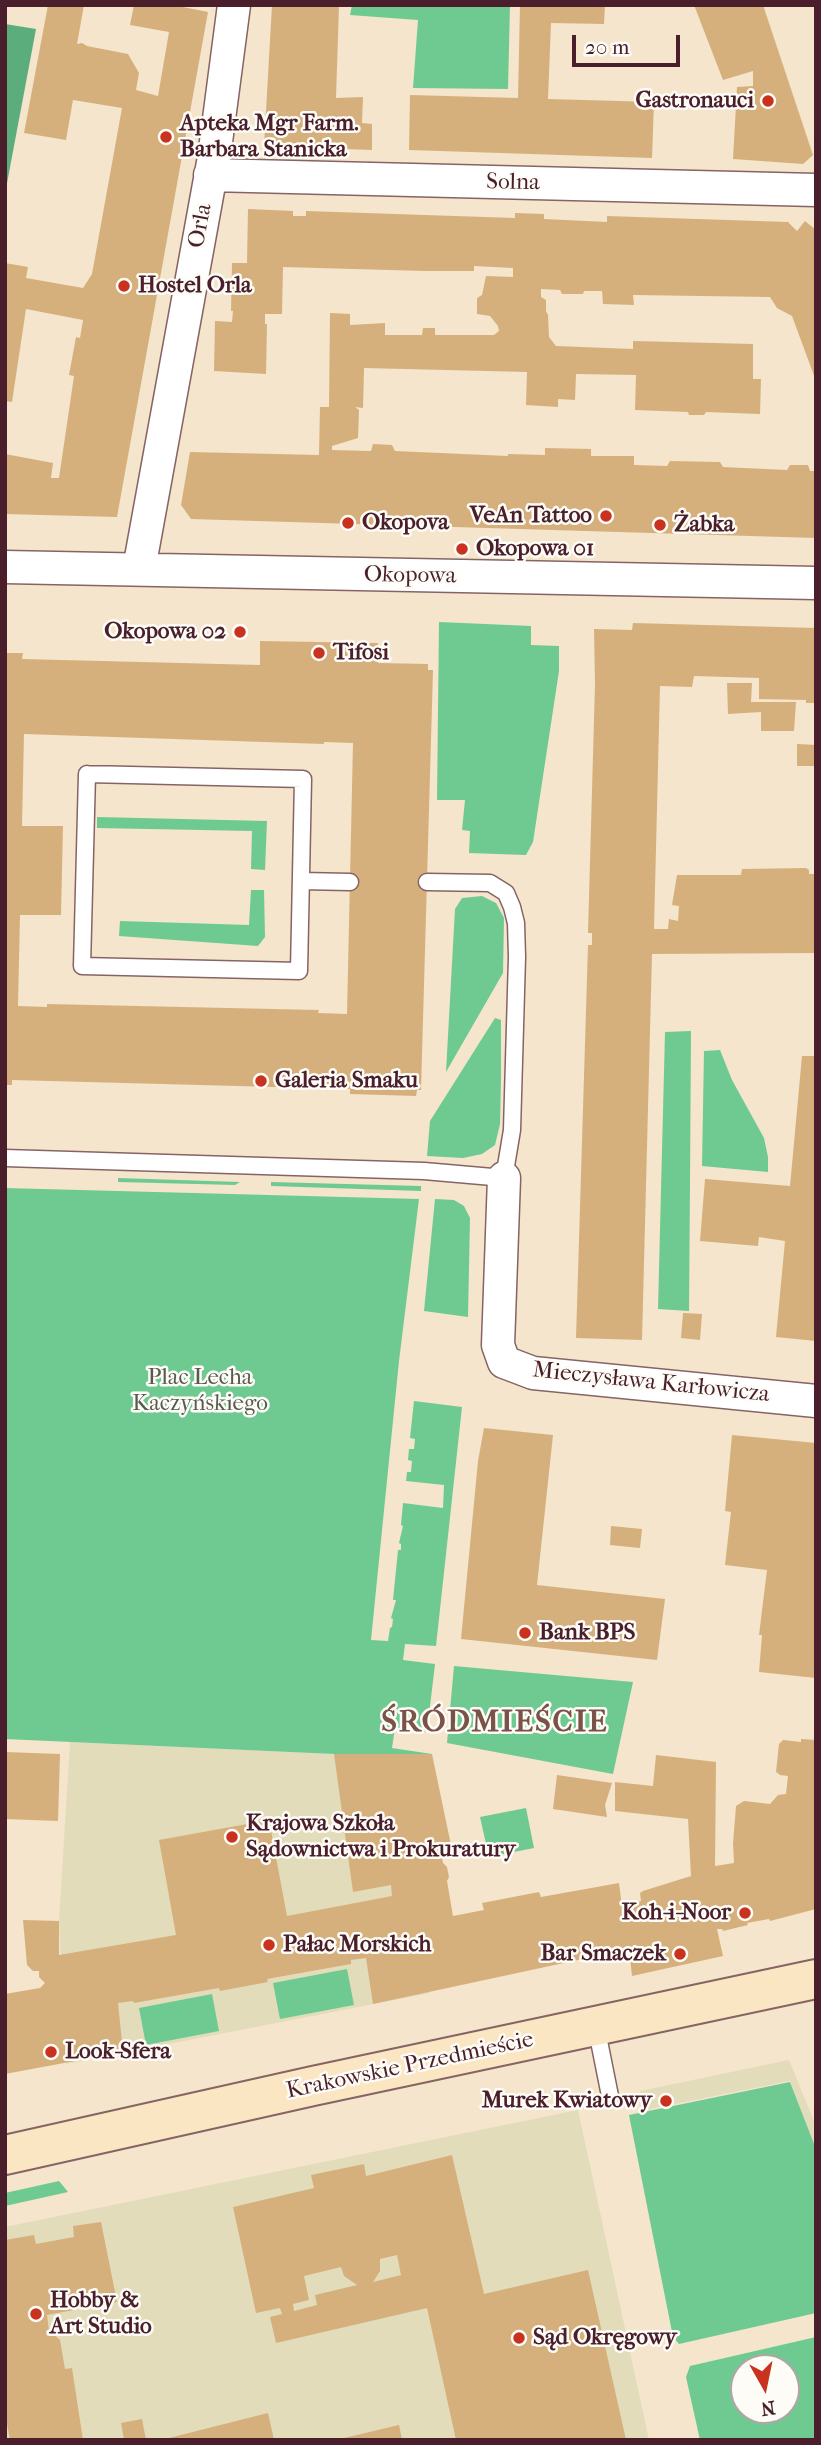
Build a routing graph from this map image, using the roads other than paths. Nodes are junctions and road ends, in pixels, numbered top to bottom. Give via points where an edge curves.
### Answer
1 (234, 5) edge
2 (210, 175) junction
3 (816, 190) edge
4 (5, 567) edge
5 (139, 569) junction
6 (816, 583) edge
7 (301, 881) junction
8 (350, 882) dead end
9 (427, 882) dead end
10 (5, 1158) edge
11 (504, 1178) junction
12 (816, 1401) edge
13 (816, 1979) edge
14 (596, 2026) junction
15 (610, 2096) dead end
16 (5, 2155) edge

1 - 2 street, Orla
2 - 3 street, Solna
2 - 5 street, Orla
4 - 5 street, Okopowa
5 - 6 street, Okopowa
7 - 7 lane via 303,779 87,774 82,966 299,971
7 - 8 lane
9 - 11 lane via 490,883 506,892 512,907 517,957 512,1130
10 - 11 lane via 424,1171
11 - 12 street, Mieczysława Karłowicza via 498,1345 505,1362 533,1373
13 - 14 street, Krakowskie Przedmieście
14 - 15 lane
14 - 16 street, Krakowskie Przedmieście

